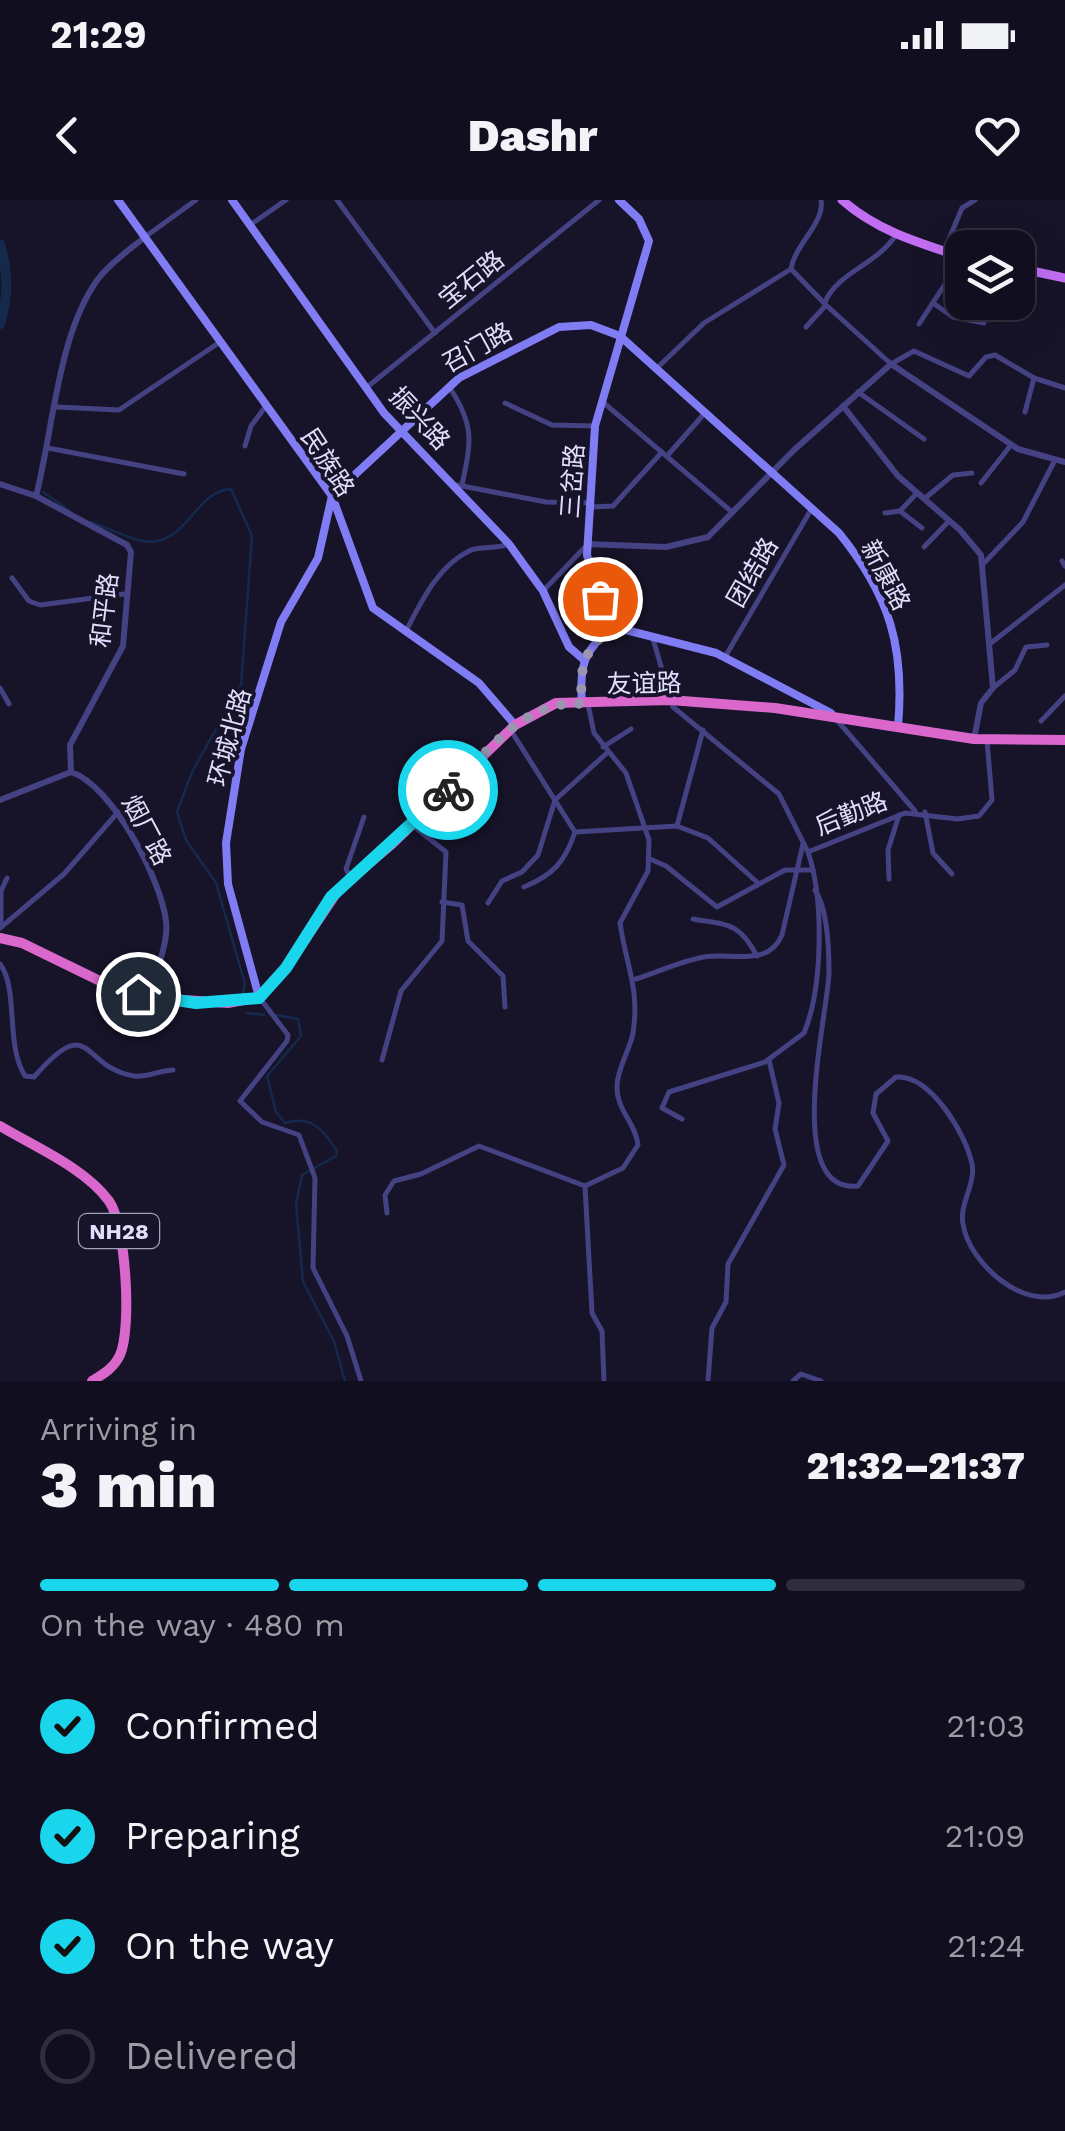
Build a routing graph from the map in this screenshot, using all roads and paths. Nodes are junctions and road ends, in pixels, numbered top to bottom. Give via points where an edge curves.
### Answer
1 (118, 200) edge
2 (196, 200) edge
3 (232, 200) edge
4 (286, 200) edge
5 (338, 200) edge
6 (600, 200) edge
7 (618, 200) edge
8 (822, 200) edge
9 (842, 200) edge
10 (975, 200) edge
11 (250, 225) junction
12 (896, 235) junction
13 (144, 237) junction
14 (944, 251) joint
15 (791, 269) junction
16 (1035, 272) edge
17 (1065, 278) edge
18 (945, 285) edge
19 (826, 304) junction
20 (933, 304) junction
21 (984, 323) dead end
22 (920, 324) dead end
23 (806, 326) dead end
24 (435, 333) junction
25 (620, 336) junction
26 (220, 342) junction
27 (891, 364) junction
28 (658, 367) junction
29 (1034, 378) junction
30 (448, 385) junction
31 (366, 388) junction
32 (1065, 388) edge
33 (858, 392) junction
34 (600, 400) junction
35 (506, 403) dead end
36 (266, 406) junction
37 (843, 406) junction
38 (57, 407) junction
39 (706, 412) junction
40 (1025, 412) dead end
41 (595, 426) junction
42 (399, 430) junction
43 (924, 439) dead end
44 (1011, 445) junction
45 (245, 446) dead end
46 (48, 448) junction
47 (664, 454) junction
48 (1055, 460) junction
49 (1065, 462) edge
50 (772, 471) junction
51 (972, 473) dead end
52 (184, 474) dead end
53 (981, 483) dead end
54 (0, 484) edge
55 (460, 485) junction
56 (917, 493) junction
57 (36, 496) junction
58 (332, 496) junction
59 (924, 500) junction
60 (590, 505) junction
61 (813, 507) junction
62 (900, 511) junction
63 (885, 513) dead end
64 (734, 514) junction
65 (949, 521) junction
66 (922, 528) dead end
67 (509, 544) junction
68 (587, 544) junction
69 (924, 547) dead end
70 (984, 563) junction
71 (12, 578) dead end
72 (1065, 585) edge
73 (543, 591) junction
74 (124, 594) junction
75 (615, 626) junction
76 (405, 634) junction
77 (653, 639) junction
78 (991, 644) junction
79 (1047, 646) dead end
80 (725, 657) junction
81 (583, 659) junction
82 (0, 688) edge
83 (993, 688) junction
84 (1065, 696) edge
85 (670, 700) junction
86 (9, 704) dead end
87 (585, 704) junction
88 (831, 714) junction
89 (1042, 721) dead end
90 (512, 727) junction
91 (898, 727) junction
92 (632, 730) dead end
93 (704, 730) junction
94 (974, 739) junction
95 (988, 740) junction
96 (1065, 740) edge
97 (606, 749) junction
98 (71, 772) junction
99 (0, 800) edge
100 (555, 800) junction
101 (915, 811) junction
102 (118, 812) junction
103 (926, 812) junction
104 (899, 815) junction
105 (364, 816) dead end
106 (412, 825) junction
107 (646, 826) junction
108 (678, 826) junction
109 (575, 832) junction
110 (804, 841) junction
111 (808, 852) junction
112 (650, 859) junction
113 (796, 868) junction
114 (813, 870) junction
115 (952, 874) dead end
116 (6, 878) dead end
117 (350, 878) junction
118 (889, 879) dead end
119 (758, 883) junction
120 (524, 887) dead end
121 (815, 890) junction
122 (442, 902) junction
123 (488, 902) dead end
124 (692, 919) dead end
125 (0, 927) edge
126 (0, 938) edge
127 (757, 956) junction
128 (0, 964) edge
129 (636, 980) junction
130 (154, 998) junction
131 (259, 998) junction
132 (4, 1002) edge
133 (505, 1007) dead end
134 (382, 1060) dead end
135 (769, 1060) junction
136 (174, 1070) dead end
137 (682, 1119) dead end
138 (0, 1126) edge
139 (585, 1186) junction
140 (387, 1213) dead end
141 (1065, 1292) edge
142 (92, 1381) edge
143 (361, 1381) edge
144 (604, 1381) edge
145 (708, 1381) edge
146 (793, 1381) edge
147 (820, 1381) edge

1 - 13 main road, 民族路
2 - 13 street
3 - 11 main road, 振兴路
4 - 11 street
5 - 24 street
6 - 24 street, 宝石路
7 - 25 main road, 三岔路 via 639,219 649,241
8 - 15 street
9 - 12 main road
10 - 14 street via 962,208
11 - 31 main road, 振兴路
12 - 14 main road
12 - 19 street via 872,263 840,279
13 - 26 main road, 民族路
13 - 38 street via 91,288 65,353
15 - 19 street
15 - 28 street via 704,323
16 - 17 main road
18 - 20 street
19 - 23 street
19 - 27 street
20 - 21 street via 953,317
20 - 22 street
24 - 31 street, 宝石路
25 - 28 main road, 新康路
25 - 30 main road, 召门路 via 591,325 560,327
25 - 34 main road, 三岔路
26 - 36 main road, 民族路
26 - 38 street via 119,410
27 - 29 street via 914,351 969,376 991,355
27 - 33 street
27 - 44 street
28 - 39 main road, 新康路
29 - 32 street
29 - 40 street
30 - 42 main road, 召门路
30 - 55 street via 461,404 472,446
31 - 42 main road, 振兴路
33 - 37 street
33 - 43 street
34 - 41 main road, 三岔路
34 - 47 street
35 - 41 street via 552,425
36 - 45 street
36 - 58 main road, 民族路
37 - 50 street
37 - 56 street
38 - 46 street
39 - 47 street
39 - 50 main road, 新康路
41 - 60 main road, 三岔路
42 - 55 main road, 振兴路
42 - 58 main road, 召门路
44 - 48 street
44 - 53 street
46 - 52 street
46 - 57 street
47 - 60 street via 613,506
47 - 64 street
48 - 49 street
48 - 70 street via 1023,522
50 - 61 main road, 新康路
50 - 64 street
51 - 59 street via 953,475
54 - 57 street, 和平路
55 - 60 street
55 - 67 main road, 振兴路
56 - 59 street
56 - 62 street
57 - 74 street, 和平路 via 127,545 132,560
58 - 76 main road, 民族路 via 373,608
58 - 131 main road, 环城北路 via 318,558 281,622 241,748 226,843 228,884
59 - 65 street
60 - 68 main road, 三岔路
61 - 80 street, 团结路
61 - 91 main road, 新康路 via 862,564 892,628 900,652
62 - 63 street
62 - 66 street
64 - 68 street via 708,536 678,545
65 - 69 street
65 - 70 street
67 - 73 main road, 振兴路
67 - 76 street via 471,550 453,564 435,580
68 - 73 street
68 - 75 main road, 三岔路 via 594,582
70 - 78 street
71 - 74 street via 40,605
72 - 78 street
73 - 81 main road, 振兴路 via 570,647
74 - 98 street, 和平路 via 123,646 70,745
75 - 77 main road
75 - 81 main road
76 - 90 main road, 民族路 via 479,684
77 - 80 main road
77 - 85 street
78 - 83 street
79 - 83 street via 1026,647 1014,670
80 - 88 main road
81 - 87 main road
82 - 86 street
83 - 94 street via 981,703
84 - 89 street
85 - 87 highway, 友谊路
85 - 88 highway, 友谊路
85 - 93 street, 后勤路
87 - 90 highway, 友谊路 via 548,706
87 - 97 street
88 - 91 highway, 友谊路
88 - 101 street
90 - 100 street
90 - 106 highway, 友谊路
91 - 94 highway, 友谊路
92 - 97 street
93 - 108 street
93 - 110 street, 后勤路 via 779,794
94 - 95 highway, 友谊路
95 - 96 highway, 友谊路
95 - 103 street, 后勤路 via 994,780 986,811 971,819
97 - 100 street
97 - 107 street via 626,773
98 - 99 street
98 - 102 street, 烟厂路 via 94,784
100 - 109 street
100 - 123 street via 538,855 502,881
101 - 103 street, 后勤路
101 - 104 street, 后勤路
102 - 125 street via 64,874
102 - 130 street, 烟厂路 via 166,918
103 - 115 street via 933,853
104 - 111 street, 后勤路
104 - 118 street via 888,850
105 - 117 street via 346,869
106 - 117 highway, 友谊路
106 - 122 street via 446,852
107 - 108 street
107 - 109 street
107 - 112 street
108 - 119 street via 708,838
109 - 120 street via 560,864
110 - 111 street, 后勤路
110 - 113 street
111 - 114 street
112 - 119 street via 714,906
112 - 129 street via 620,923
113 - 114 street
113 - 119 street
113 - 127 street via 782,935
114 - 121 street
116 - 125 street
117 - 131 highway, 友谊路
121 - 135 street via 818,969 807,1025 800,1039
121 - 141 street via 829,970 812,1121 823,1167 858,1186 888,1142 874,1113 876,1094 896,1077 914,1078 942,1103 972,1164 962,1214 975,1250 1022,1294 1045,1298
122 - 133 street via 462,904 468,941 503,976
122 - 134 street via 442,941 401,990
124 - 127 street via 734,926
126 - 130 highway
127 - 129 street via 702,957
128 - 132 street via 8,980
129 - 139 street via 632,1034 617,1086 638,1145 622,1168
130 - 131 highway
131 - 143 street via 288,1034 240,1101 262,1122 299,1135 312,1170 313,1268
132 - 136 street via 25,1076 34,1077 69,1045 90,1049 138,1077
135 - 137 street via 669,1092 662,1108
135 - 145 street via 784,1165 728,1264 726,1302 711,1332
138 - 142 highway, NH28 via 89,1182 113,1208 125,1334 115,1364
139 - 140 street via 479,1146 394,1181 385,1195
139 - 144 street via 592,1313 602,1331
146 - 147 street via 800,1374

